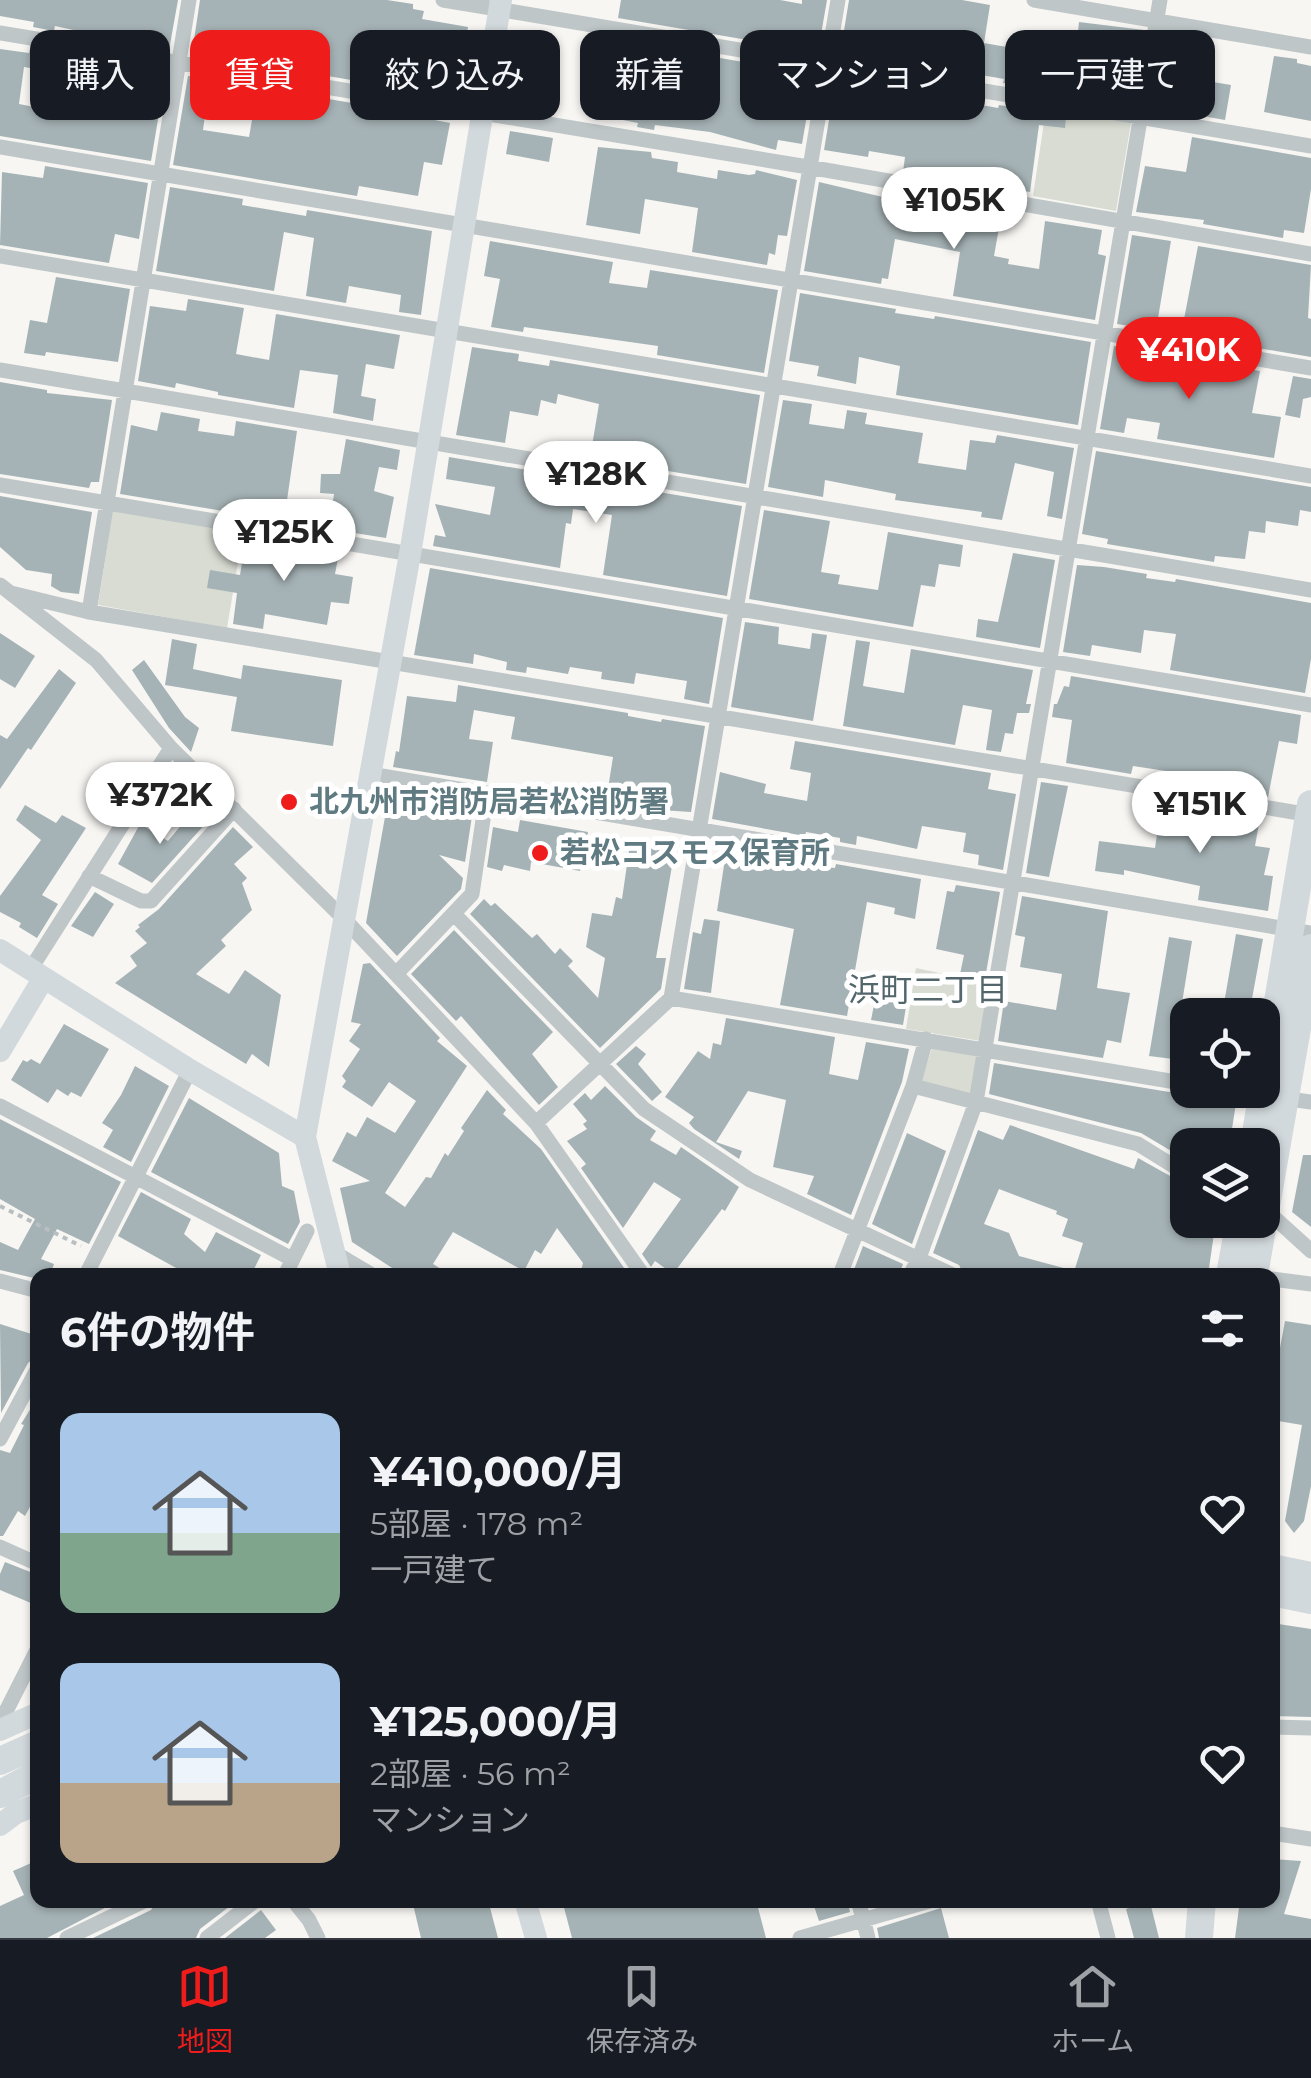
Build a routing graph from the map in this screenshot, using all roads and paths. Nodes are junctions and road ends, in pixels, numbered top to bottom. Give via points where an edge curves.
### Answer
1 (190, 0) edge
2 (442, 0) edge
3 (838, 0) edge
4 (1034, 0) edge
5 (1160, 0) edge
6 (500, 5) edge
7 (1156, 21) junction
8 (496, 30) edge
9 (832, 30) edge
10 (1154, 30) edge
11 (0, 33) edge
12 (1311, 47) edge
13 (740, 48) edge
14 (179, 62) junction
15 (350, 91) edge
16 (480, 120) edge
17 (518, 120) edge
18 (816, 120) edge
19 (1139, 120) edge
20 (1163, 120) edge
21 (1311, 146) edge
22 (0, 147) edge
23 (808, 167) junction
24 (162, 173) junction
25 (1124, 221) junction
26 (465, 225) junction
27 (1311, 254) edge
28 (0, 256) edge
29 (791, 279) junction
30 (145, 280) junction
31 (1107, 331) junction
32 (446, 332) junction
33 (1311, 368) edge
34 (0, 370) edge
35 (773, 386) junction
36 (124, 391) junction
37 (1088, 438) junction
38 (429, 440) junction
39 (1311, 476) edge
40 (0, 485) edge
41 (755, 496) junction
42 (107, 503) junction
43 (1069, 548) junction
44 (410, 554) junction
45 (6, 589) edge
46 (1311, 590) edge
47 (0, 608) edge
48 (736, 611) junction
49 (89, 612) junction
50 (389, 662) junction
51 (1050, 664) junction
52 (1311, 705) edge
53 (718, 718) junction
54 (171, 748) junction
55 (1032, 770) junction
56 (370, 774) junction
57 (487, 794) junction
58 (234, 810) junction
59 (1310, 811) edge
60 (698, 831) junction
61 (89, 876) junction
62 (1013, 882) junction
63 (454, 914) junction
64 (345, 920) junction
65 (1304, 937) edge
66 (0, 950) edge
67 (396, 974) junction
68 (36, 975) junction
69 (672, 998) junction
70 (926, 1039) junction
71 (986, 1049) junction
72 (0, 1051) edge
73 (600, 1065) junction
74 (190, 1070) junction
75 (1170, 1081) edge
76 (913, 1086) junction
77 (1287, 1099) edge
78 (976, 1102) junction
79 (0, 1106) edge
80 (536, 1123) junction
81 (1266, 1128) edge
82 (1278, 1128) edge
83 (305, 1137) junction
84 (1170, 1164) edge
85 (137, 1180) junction
86 (0, 1206) edge
87 (307, 1231) dead end
88 (857, 1232) junction
89 (1280, 1232) edge
90 (1244, 1238) edge
91 (1253, 1238) edge
92 (1311, 1251) edge
93 (98, 1254) junction
94 (919, 1258) junction
95 (292, 1259) junction
96 (338, 1264) edge
97 (90, 1268) edge
98 (288, 1268) edge
99 (638, 1268) edge
100 (843, 1268) edge
101 (914, 1268) edge
102 (939, 1268) edge
103 (1232, 1268) edge
104 (1254, 1268) edge
105 (0, 1280) edge
106 (1280, 1280) edge
107 (1311, 1284) edge
108 (30, 1289) edge
109 (30, 1383) edge
110 (0, 1439) edge
111 (0, 1547) edge
112 (30, 1560) edge
113 (1280, 1570) edge
114 (1311, 1576) edge
115 (1280, 1594) edge
116 (1311, 1600) edge
117 (30, 1664) edge
118 (30, 1716) edge
119 (0, 1726) edge
120 (1280, 1727) edge
121 (1311, 1728) edge
122 (30, 1753) edge
123 (10, 1776) edge
124 (30, 1807) edge
125 (0, 1826) edge
126 (1280, 1834) edge
127 (1311, 1839) edge
128 (129, 1908) edge
129 (246, 1908) edge
130 (299, 1908) edge
131 (527, 1908) edge
132 (860, 1908) edge
133 (905, 1908) edge
134 (1100, 1908) edge
135 (1201, 1908) edge
136 (1218, 1908) edge
137 (863, 1920) junction
138 (66, 1938) edge
139 (208, 1938) edge
140 (318, 1938) edge
141 (536, 1938) edge
142 (800, 1938) edge
143 (868, 1938) edge
144 (1108, 1938) edge
145 (1199, 1938) edge
146 (1216, 1938) edge

1 - 14 street
2 - 6 street
3 - 9 street
4 - 7 street
5 - 7 street
6 - 8 street
6 - 13 street
7 - 10 street
7 - 12 street
11 - 14 street
14 - 15 street
14 - 24 street
16 - 26 street
17 - 23 street
18 - 23 street
19 - 25 street
20 - 21 street
22 - 24 street
23 - 25 street
23 - 29 street
24 - 26 street
24 - 30 street
25 - 27 street
25 - 31 street
26 - 29 street
26 - 32 street
28 - 30 street
29 - 31 street
29 - 35 street
30 - 32 street
30 - 36 street
31 - 33 street
31 - 37 street
32 - 35 street
32 - 38 street
34 - 36 street
35 - 37 street
35 - 41 street
36 - 38 street
36 - 42 street
37 - 39 street
37 - 43 street
38 - 41 street
38 - 44 street
40 - 42 street
41 - 43 street
41 - 48 street
42 - 44 street
42 - 49 street
43 - 46 street
43 - 51 street
44 - 48 street
44 - 50 street
45 - 47 street
45 - 49 street
45 - 54 street via 96,660
48 - 51 street
48 - 53 street
49 - 50 street
50 - 53 street
50 - 56 street
51 - 52 street
51 - 55 street
53 - 55 street
53 - 60 street
54 - 58 street
54 - 61 street
55 - 59 street
55 - 62 street
56 - 57 street
56 - 64 street
57 - 60 street
57 - 63 street via 472,894
58 - 61 street via 151,900
58 - 64 street
59 - 65 highway
60 - 62 street
60 - 69 street
61 - 68 street
62 - 65 street
62 - 71 street
63 - 67 street
63 - 73 street
64 - 67 street
64 - 83 street
65 - 77 highway
66 - 68 street
67 - 80 street
68 - 72 street
68 - 74 street
69 - 70 street
69 - 73 street
70 - 71 street
70 - 76 street
71 - 75 street
71 - 78 street
73 - 80 street
73 - 88 street via 678,1134 750,1180
74 - 83 street
74 - 85 street
76 - 78 street
76 - 88 street
77 - 81 highway
77 - 82 highway
78 - 84 street via 1138,1144
78 - 94 street
79 - 85 street
80 - 99 street
83 - 96 street
85 - 93 street
85 - 95 street
86 - 93 path
87 - 95 street
88 - 94 street
88 - 100 street
89 - 92 street
90 - 103 highway
91 - 104 highway
93 - 97 street
94 - 101 street
94 - 102 street
95 - 98 street
105 - 108 street
106 - 107 street
109 - 110 street
111 - 112 street
113 - 114 highway
115 - 116 highway
117 - 119 street
118 - 119 street
120 - 121 street
122 - 123 highway
124 - 125 street
126 - 127 street
128 - 138 street
129 - 139 street
130 - 140 street
131 - 141 street
132 - 137 street
133 - 137 street
134 - 144 street
135 - 145 highway
136 - 146 highway
137 - 142 street
137 - 143 street

